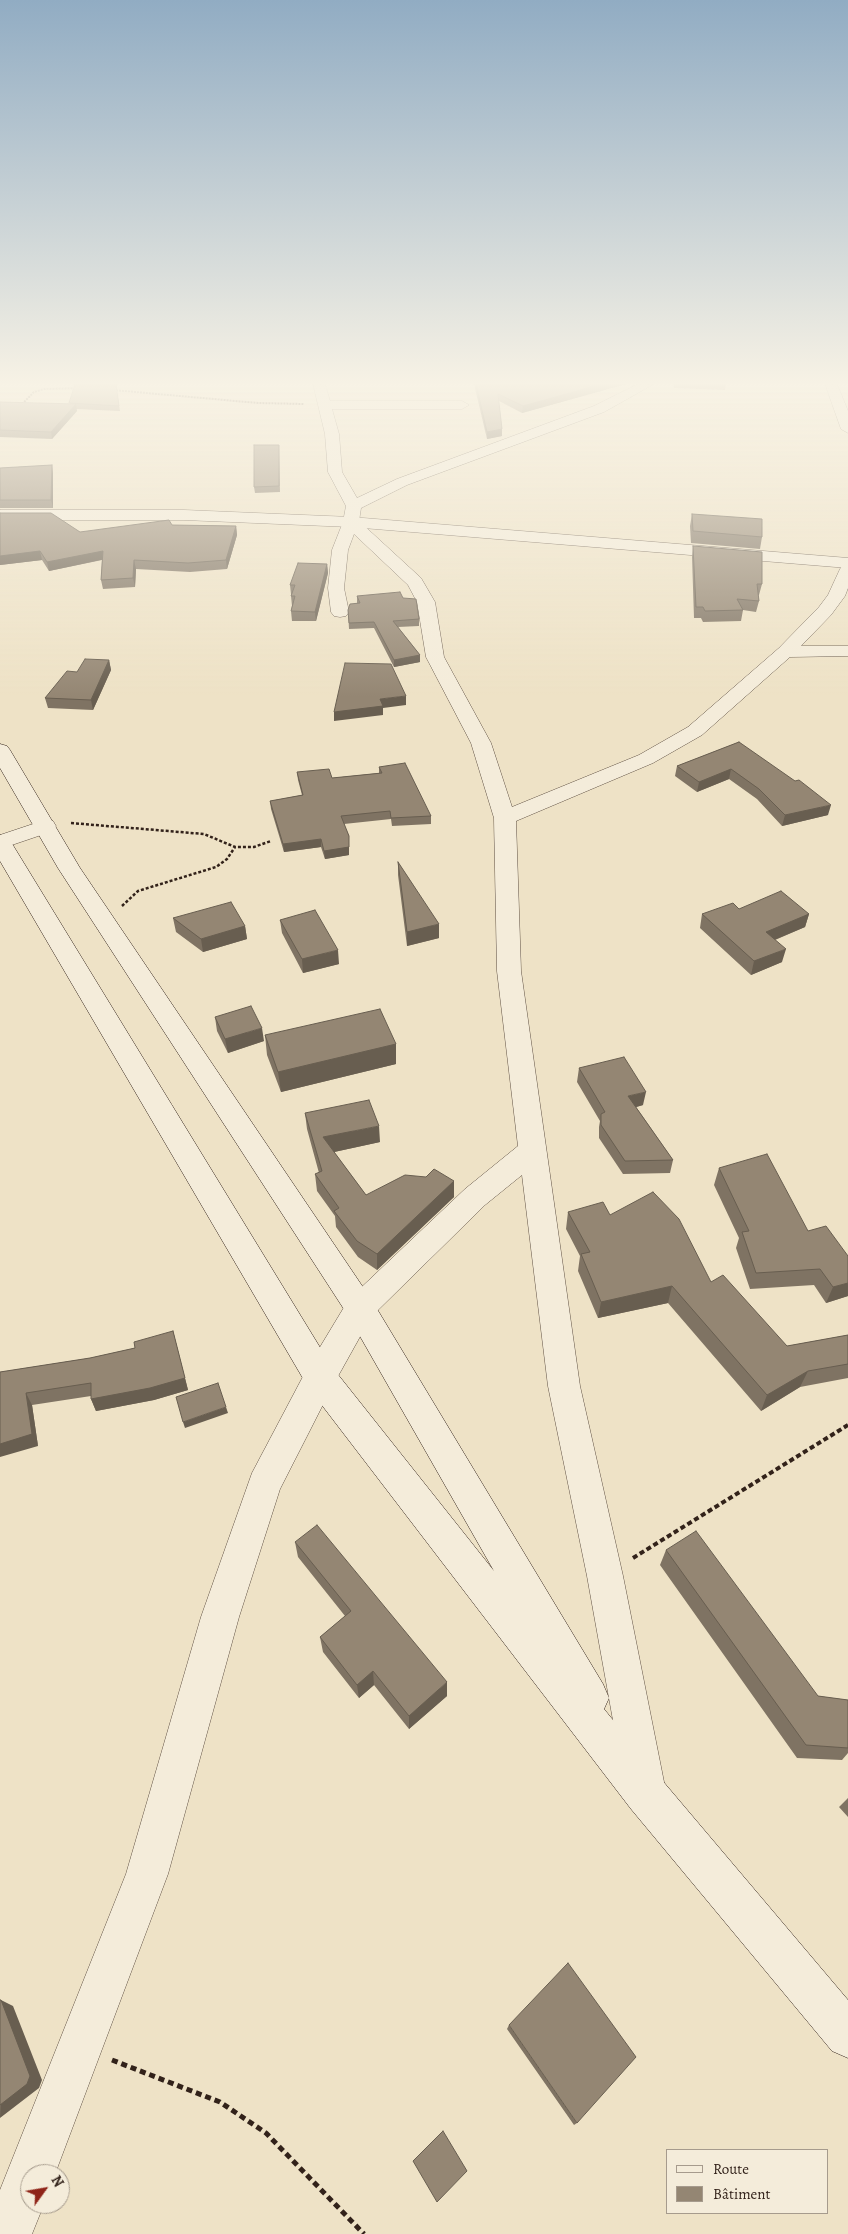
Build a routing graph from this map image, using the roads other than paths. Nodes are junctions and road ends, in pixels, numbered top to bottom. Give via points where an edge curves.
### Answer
1 (342, 488) edge
2 (392, 488) edge
3 (352, 514) junction
4 (0, 515) edge
5 (848, 563) edge
6 (848, 569) edge
7 (340, 612) dead end
8 (848, 651) edge
9 (785, 652) junction
10 (0, 750) edge
11 (504, 818) junction
12 (41, 820) junction
13 (0, 842) edge
14 (533, 1150) junction
15 (360, 1308) junction
16 (320, 1377) junction
17 (646, 1794) junction
18 (848, 2035) edge
19 (34, 2164) edge
20 (20, 2201) edge
21 (7, 2234) edge

1 - 3 street
2 - 3 street
3 - 4 street
3 - 5 street
3 - 7 street via 340,550 336,588
3 - 11 street via 414,582 426,602 435,657 481,743
6 - 9 street via 825,611
8 - 9 street
9 - 11 street via 695,731 646,759
10 - 12 street
11 - 14 street via 509,971
12 - 13 street
12 - 15 street via 69,868
13 - 16 street
14 - 15 street via 475,1196
14 - 17 street via 564,1386 605,1576
15 - 16 street
15 - 17 street
16 - 17 street
16 - 19 street via 264,1485 220,1617 147,1874
17 - 18 street
20 - 21 street

